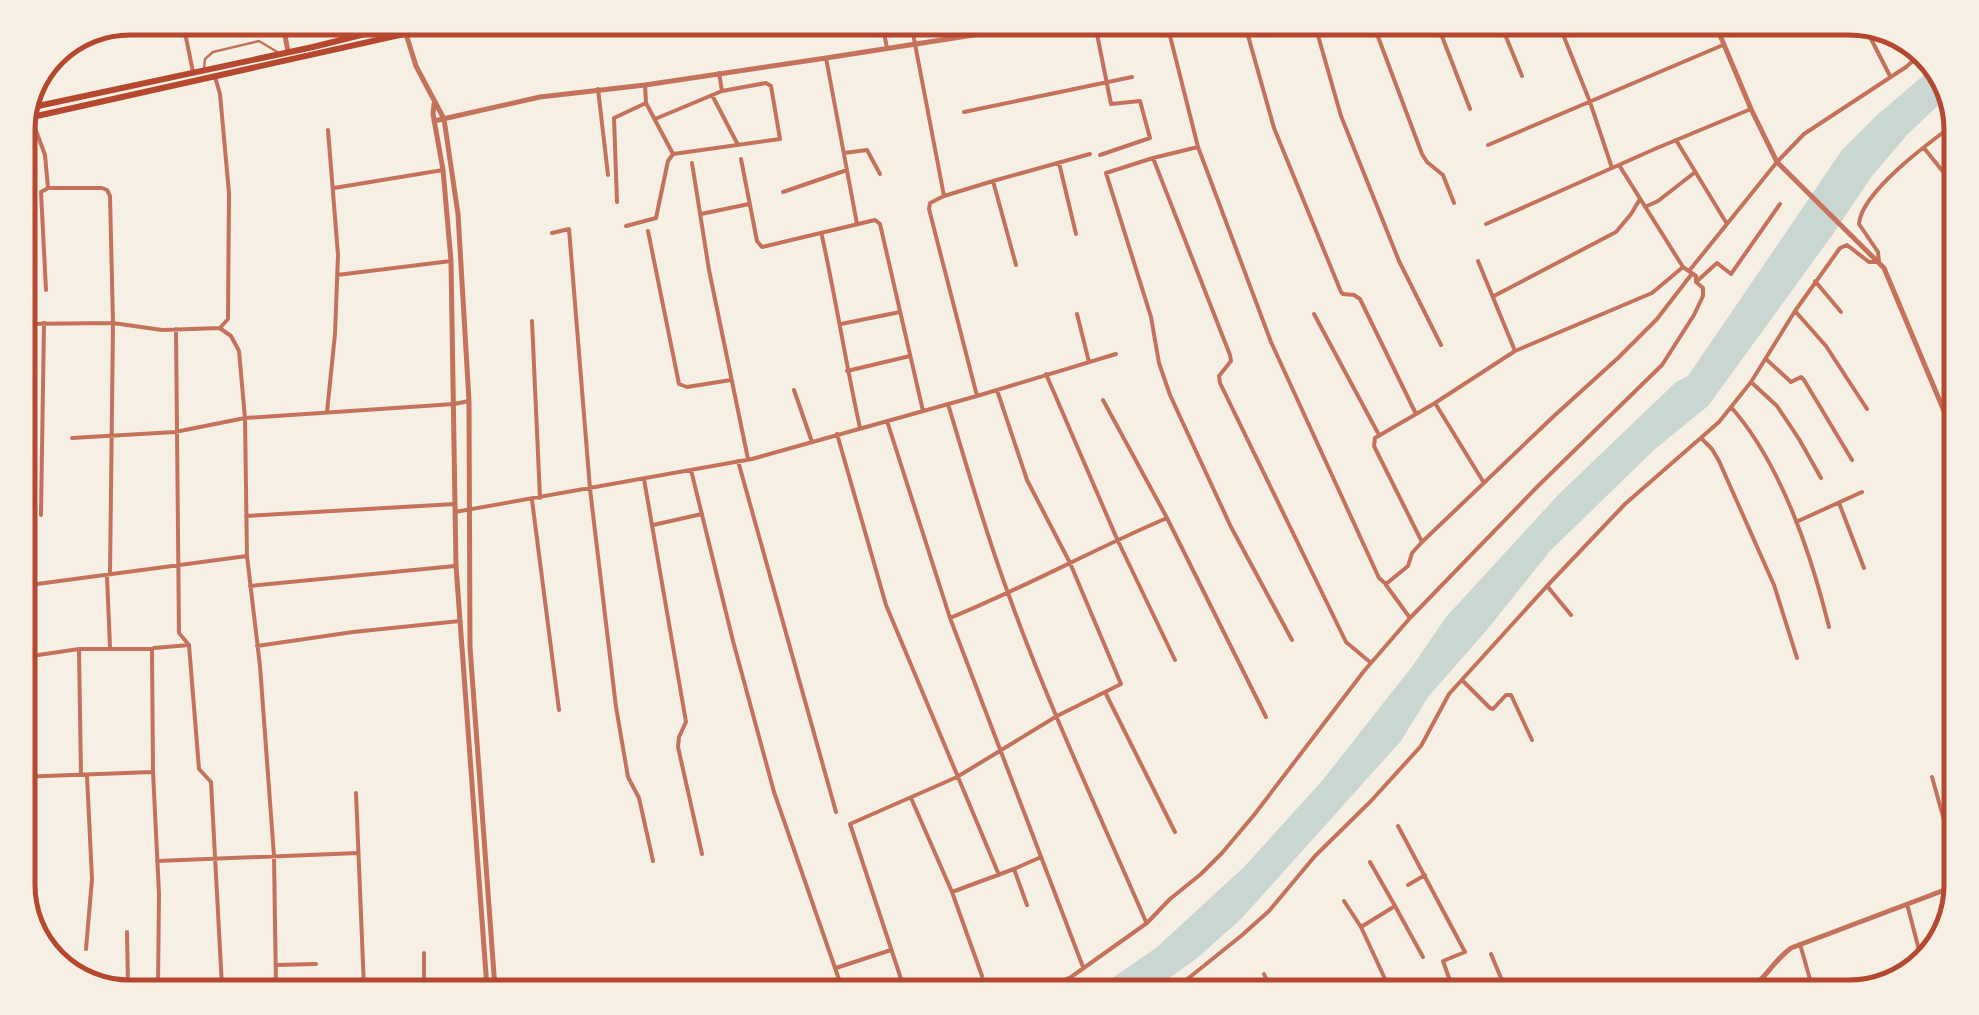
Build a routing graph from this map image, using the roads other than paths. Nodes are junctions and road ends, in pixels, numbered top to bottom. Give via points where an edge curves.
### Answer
1 (185, 35) edge
2 (283, 35) edge
3 (348, 35) edge
4 (402, 35) edge
5 (406, 35) edge
6 (884, 35) edge
7 (913, 35) edge
8 (973, 35) edge
9 (1097, 35) edge
10 (1169, 35) edge
11 (1247, 35) edge
12 (1318, 35) edge
13 (1377, 35) edge
14 (1441, 35) edge
15 (1505, 35) edge
16 (1563, 35) edge
17 (1720, 35) edge
18 (1870, 38) edge
19 (914, 44) junction
20 (1724, 45) junction
21 (887, 48) junction
22 (284, 53) junction
23 (826, 58) junction
24 (1914, 60) edge
25 (204, 70) junction
26 (193, 72) junction
27 (719, 73) junction
28 (1522, 76) dead end
29 (1890, 76) junction
30 (215, 77) junction
31 (1132, 77) dead end
32 (1106, 83) junction
33 (645, 85) junction
34 (598, 89) junction
35 (108, 90) junction
36 (722, 92) junction
37 (712, 95) junction
38 (110, 100) junction
39 (1590, 102) junction
40 (646, 103) junction
41 (434, 104) junction
42 (38, 106) edge
43 (1470, 109) dead end
44 (1751, 109) junction
45 (964, 112) dead end
46 (36, 116) edge
47 (444, 119) junction
48 (655, 119) junction
49 (434, 122) junction
50 (35, 128) edge
51 (328, 130) dead end
52 (1944, 132) edge
53 (1676, 140) junction
54 (738, 145) junction
55 (1488, 145) dead end
56 (1198, 146) junction
57 (1924, 148) junction
58 (673, 154) junction
59 (844, 154) junction
60 (1090, 154) dead end
61 (1100, 156) dead end
62 (1153, 158) junction
63 (741, 159) dead end
64 (1778, 162) junction
65 (692, 163) dead end
66 (1058, 163) junction
67 (1619, 166) junction
68 (1612, 169) junction
69 (443, 170) junction
70 (847, 170) junction
71 (1695, 172) junction
72 (1944, 172) edge
73 (880, 174) dead end
74 (608, 175) dead end
75 (993, 181) junction
76 (48, 188) junction
77 (334, 188) junction
78 (783, 192) dead end
79 (944, 196) junction
80 (1640, 198) junction
81 (617, 202) dead end
82 (1454, 203) dead end
83 (749, 204) junction
84 (1780, 204) dead end
85 (1645, 207) junction
86 (701, 214) junction
87 (857, 224) junction
88 (1486, 224) dead end
89 (1727, 224) junction
90 (626, 226) dead end
91 (648, 231) dead end
92 (552, 233) dead end
93 (822, 234) junction
94 (1076, 234) dead end
95 (451, 261) junction
96 (1478, 261) dead end
97 (1879, 262) junction
98 (1016, 265) dead end
99 (1688, 271) junction
100 (337, 275) junction
101 (1815, 281) junction
102 (1696, 282) junction
103 (46, 290) dead end
104 (1494, 296) junction
105 (1795, 311) junction
106 (900, 312) junction
107 (1841, 312) dead end
108 (1078, 314) dead end
109 (1314, 314) dead end
110 (532, 321) dead end
111 (35, 323) edge
112 (44, 323) junction
113 (113, 323) junction
114 (841, 324) junction
115 (220, 328) junction
116 (176, 330) junction
117 (1442, 345) dead end
118 (1515, 352) junction
119 (1116, 354) dead end
120 (910, 356) junction
121 (1766, 359) junction
122 (1090, 362) junction
123 (847, 371) junction
124 (1046, 374) junction
125 (732, 380) junction
126 (1751, 382) junction
127 (794, 390) dead end
128 (997, 390) junction
129 (978, 396) junction
130 (469, 400) junction
131 (1103, 400) dead end
132 (1435, 403) junction
133 (454, 404) junction
134 (948, 404) junction
135 (1731, 407) junction
136 (1867, 409) dead end
137 (923, 411) junction
138 (1944, 411) edge
139 (328, 412) junction
140 (1416, 414) junction
141 (245, 418) junction
142 (887, 421) junction
143 (860, 428) junction
144 (175, 432) junction
145 (837, 434) junction
146 (1379, 435) junction
147 (110, 437) junction
148 (72, 438) dead end
149 (1702, 439) junction
150 (812, 442) junction
151 (748, 459) junction
152 (1852, 460) dead end
153 (738, 461) junction
154 (691, 470) junction
155 (1821, 478) dead end
156 (644, 479) junction
157 (1484, 483) junction
158 (590, 489) junction
159 (1862, 492) dead end
160 (540, 498) junction
161 (532, 500) junction
162 (1839, 503) junction
163 (455, 504) junction
164 (468, 510) junction
165 (455, 512) junction
166 (41, 514) dead end
167 (702, 514) junction
168 (246, 516) junction
169 (1167, 518) junction
170 (1796, 522) junction
171 (652, 526) junction
172 (1118, 539) junction
173 (1422, 542) junction
174 (247, 556) junction
175 (1070, 563) junction
176 (177, 566) junction
177 (456, 566) junction
178 (1864, 568) dead end
179 (108, 575) junction
180 (37, 584) dead end
181 (1386, 584) junction
182 (250, 586) junction
183 (1548, 586) junction
184 (1008, 594) junction
185 (1572, 615) dead end
186 (950, 618) junction
187 (1410, 618) junction
188 (460, 620) junction
189 (1830, 628) dead end
190 (1292, 640) dead end
191 (189, 645) junction
192 (257, 646) junction
193 (110, 647) junction
194 (152, 648) junction
195 (79, 649) junction
196 (35, 655) edge
197 (1797, 658) dead end
198 (1175, 660) dead end
199 (1371, 663) junction
200 (1462, 680) junction
201 (1105, 692) junction
202 (558, 710) dead end
203 (1057, 716) junction
204 (1266, 717) dead end
205 (1532, 740) dead end
206 (1000, 752) junction
207 (153, 772) junction
208 (84, 776) junction
209 (957, 777) junction
210 (1932, 777) dead end
211 (35, 778) edge
212 (356, 792) dead end
213 (911, 798) junction
214 (836, 812) dead end
215 (1944, 820) edge
216 (1398, 826) dead end
217 (1175, 832) dead end
218 (358, 853) junction
219 (702, 854) dead end
220 (274, 856) junction
221 (1040, 857) junction
222 (216, 858) junction
223 (157, 860) junction
224 (653, 862) dead end
225 (1370, 862) dead end
226 (1014, 869) junction
227 (999, 875) junction
228 (1426, 875) junction
229 (1408, 885) dead end
230 (1944, 890) edge
231 (952, 892) junction
232 (1344, 901) dead end
233 (1907, 904) junction
234 (1027, 905) dead end
235 (1396, 906) junction
236 (1147, 923) junction
237 (1361, 927) junction
238 (127, 932) dead end
239 (1800, 944) junction
240 (86, 949) dead end
241 (1920, 949) edge
242 (891, 950) junction
243 (424, 952) dead end
244 (1491, 954) dead end
245 (1423, 957) dead end
246 (316, 964) dead end
247 (276, 966) junction
248 (836, 968) junction
249 (1083, 969) junction
250 (1264, 974) dead end
251 (982, 976) dead end
252 (128, 980) edge
253 (158, 980) edge
254 (222, 980) edge
255 (276, 980) edge
256 (364, 980) edge
257 (424, 980) edge
258 (490, 980) edge
259 (491, 980) edge
260 (840, 980) edge
261 (902, 980) edge
262 (1065, 980) edge
263 (1186, 980) edge
264 (1266, 980) edge
265 (1386, 980) edge
266 (1449, 980) edge
267 (1502, 980) edge
268 (1763, 980) edge
269 (1810, 980) edge

1 - 26 street
2 - 22 street
3 - 22 highway
4 - 30 highway
5 - 41 street
6 - 21 street
7 - 19 street
8 - 19 street
9 - 32 street
10 - 56 street
11 - 140 street via 1274,128 1340,292 1360,298
12 - 117 street via 1341,116 1399,261
13 - 82 street via 1422,154 1443,175
14 - 43 street
15 - 28 street
16 - 39 street
17 - 20 street
18 - 29 street
19 - 21 street
19 - 79 street
20 - 39 street
20 - 44 street
21 - 23 street
22 - 25 highway
22 - 25 lane via 259,41 213,52
23 - 27 street
23 - 59 street
24 - 29 street
25 - 26 highway
26 - 35 highway
27 - 33 street
27 - 36 street
29 - 64 street via 1804,134
30 - 38 highway
30 - 115 street via 229,193 228,319
31 - 32 street
32 - 45 street
32 - 61 street via 1112,106 1141,102 1150,138
33 - 34 street
33 - 40 street
34 - 47 street
34 - 74 street
35 - 38 highway
35 - 42 highway
36 - 37 street
36 - 54 street via 772,86 780,139
37 - 48 street
37 - 54 street
38 - 46 highway
39 - 55 street
39 - 68 street
40 - 48 street
40 - 81 street via 614,118
41 - 47 street
41 - 49 street
44 - 53 street
44 - 64 street
47 - 49 street
47 - 130 street via 458,214
48 - 58 street
49 - 69 street
50 - 76 street
51 - 77 street
52 - 57 street
53 - 67 street
53 - 71 street
54 - 58 street
56 - 62 street
56 - 181 street via 1271,342
57 - 72 street
57 - 97 street via 1898,167 1859,217
58 - 90 street via 656,218
59 - 70 street
59 - 73 street via 867,150
60 - 66 street
62 - 190 street via 1106,173 1159,363 1231,527
62 - 199 street via 1230,356 1220,383 1346,642
63 - 83 street
64 - 89 street
64 - 97 street
65 - 86 street
66 - 75 street
66 - 94 street
67 - 68 street
67 - 80 street
68 - 88 street
69 - 77 street
69 - 95 street
70 - 78 street
70 - 87 street
71 - 85 street
71 - 89 street
75 - 79 street
75 - 98 street
76 - 103 street via 40,198
76 - 113 street via 109,192
77 - 100 street
79 - 129 street via 929,209
80 - 85 street
80 - 104 street via 1616,232
83 - 86 street
83 - 93 street via 762,247
84 - 102 street via 1730,274 1717,264
85 - 99 street
86 - 125 street
87 - 93 street
87 - 106 street via 880,224
89 - 99 street
91 - 125 street via 679,384
92 - 158 street via 569,229
93 - 114 street
95 - 100 street
95 - 133 street
96 - 104 street
97 - 101 street via 1844,245
97 - 138 street
99 - 102 street
99 - 118 street
99 - 157 street via 1657,319
100 - 139 street
101 - 105 street
101 - 107 street
102 - 187 street via 1703,296 1662,364
104 - 118 street
105 - 121 street
105 - 136 street
106 - 114 street
106 - 120 street
108 - 122 street
109 - 146 street
110 - 160 street
111 - 112 street
112 - 113 street
112 - 166 street
113 - 116 street
113 - 147 street
114 - 123 street
115 - 116 street
115 - 141 street via 239,351
116 - 144 street
118 - 132 street
119 - 122 street
120 - 123 street
120 - 137 street
121 - 126 street
121 - 152 street via 1791,382 1804,380
122 - 124 street
123 - 143 street
124 - 128 street
124 - 172 street
125 - 151 street
126 - 135 street
126 - 155 street via 1776,406
127 - 150 street
128 - 129 street
128 - 175 street via 1027,480
129 - 134 street
130 - 133 street
130 - 164 street
131 - 169 street
132 - 140 street
132 - 157 street
133 - 139 street
133 - 163 street
134 - 137 street
134 - 184 street
135 - 149 street
135 - 170 street
137 - 142 street
139 - 141 street
140 - 146 street
141 - 144 street
141 - 168 street
142 - 143 street
142 - 186 street
143 - 145 street
144 - 147 street
144 - 176 street
145 - 150 street
145 - 209 street via 886,606
146 - 173 street via 1374,446
147 - 148 street
147 - 179 street
149 - 183 street via 1625,504
149 - 197 street via 1719,461 1774,585
150 - 151 street
151 - 153 street
153 - 154 street
153 - 214 street
154 - 156 street
154 - 167 street
156 - 158 street
156 - 171 street
157 - 173 street
158 - 160 street
158 - 224 street via 622,742
159 - 162 street
160 - 161 street
161 - 164 street
161 - 202 street
162 - 170 street
162 - 178 street
163 - 165 street
163 - 168 street
164 - 165 street
164 - 259 street
165 - 177 street
167 - 171 street
167 - 248 street via 774,792
168 - 174 street
169 - 172 street
169 - 204 street
170 - 189 street
171 - 219 street via 686,722 678,747
172 - 175 street
172 - 198 street
173 - 181 street
174 - 176 street
174 - 182 street
175 - 184 street
175 - 201 street via 1121,684
176 - 179 street
176 - 191 street via 178,633
177 - 182 street
177 - 188 street
179 - 180 street
179 - 193 street
181 - 187 street
182 - 192 street
183 - 185 street
183 - 200 street
184 - 186 street
184 - 203 street
186 - 206 street
187 - 199 street
188 - 192 street
188 - 258 street
191 - 194 street
191 - 222 street via 199,769 211,782
192 - 220 street
193 - 194 street
193 - 195 street
194 - 207 street
195 - 196 street
195 - 208 street
199 - 236 street via 1254,816
200 - 205 street via 1493,709 1511,695
200 - 263 street via 1421,746 1372,801 1268,911
201 - 203 street
201 - 217 street
203 - 206 street
203 - 236 street
206 - 209 street
206 - 221 street
207 - 208 street
207 - 223 street
208 - 211 street
208 - 240 street via 92,879
209 - 213 street
209 - 227 street
210 - 215 street
212 - 218 street
213 - 231 street
213 - 242 street via 850,824
216 - 228 street
218 - 220 street
218 - 256 street
220 - 222 street
220 - 247 street
221 - 226 street
221 - 249 street
222 - 223 street
222 - 254 street
223 - 253 street
225 - 235 street
226 - 227 street
226 - 234 street
227 - 231 street
228 - 229 street
228 - 266 street via 1466,952 1442,961
230 - 233 street
231 - 251 street
232 - 237 street
233 - 239 street
233 - 241 street
235 - 237 street
235 - 245 street
236 - 249 street
237 - 265 street
238 - 252 street
239 - 268 street
239 - 269 street
242 - 248 street
242 - 261 street
243 - 257 street
244 - 267 street
246 - 247 street
247 - 255 street
248 - 260 street
249 - 262 street
250 - 264 street

